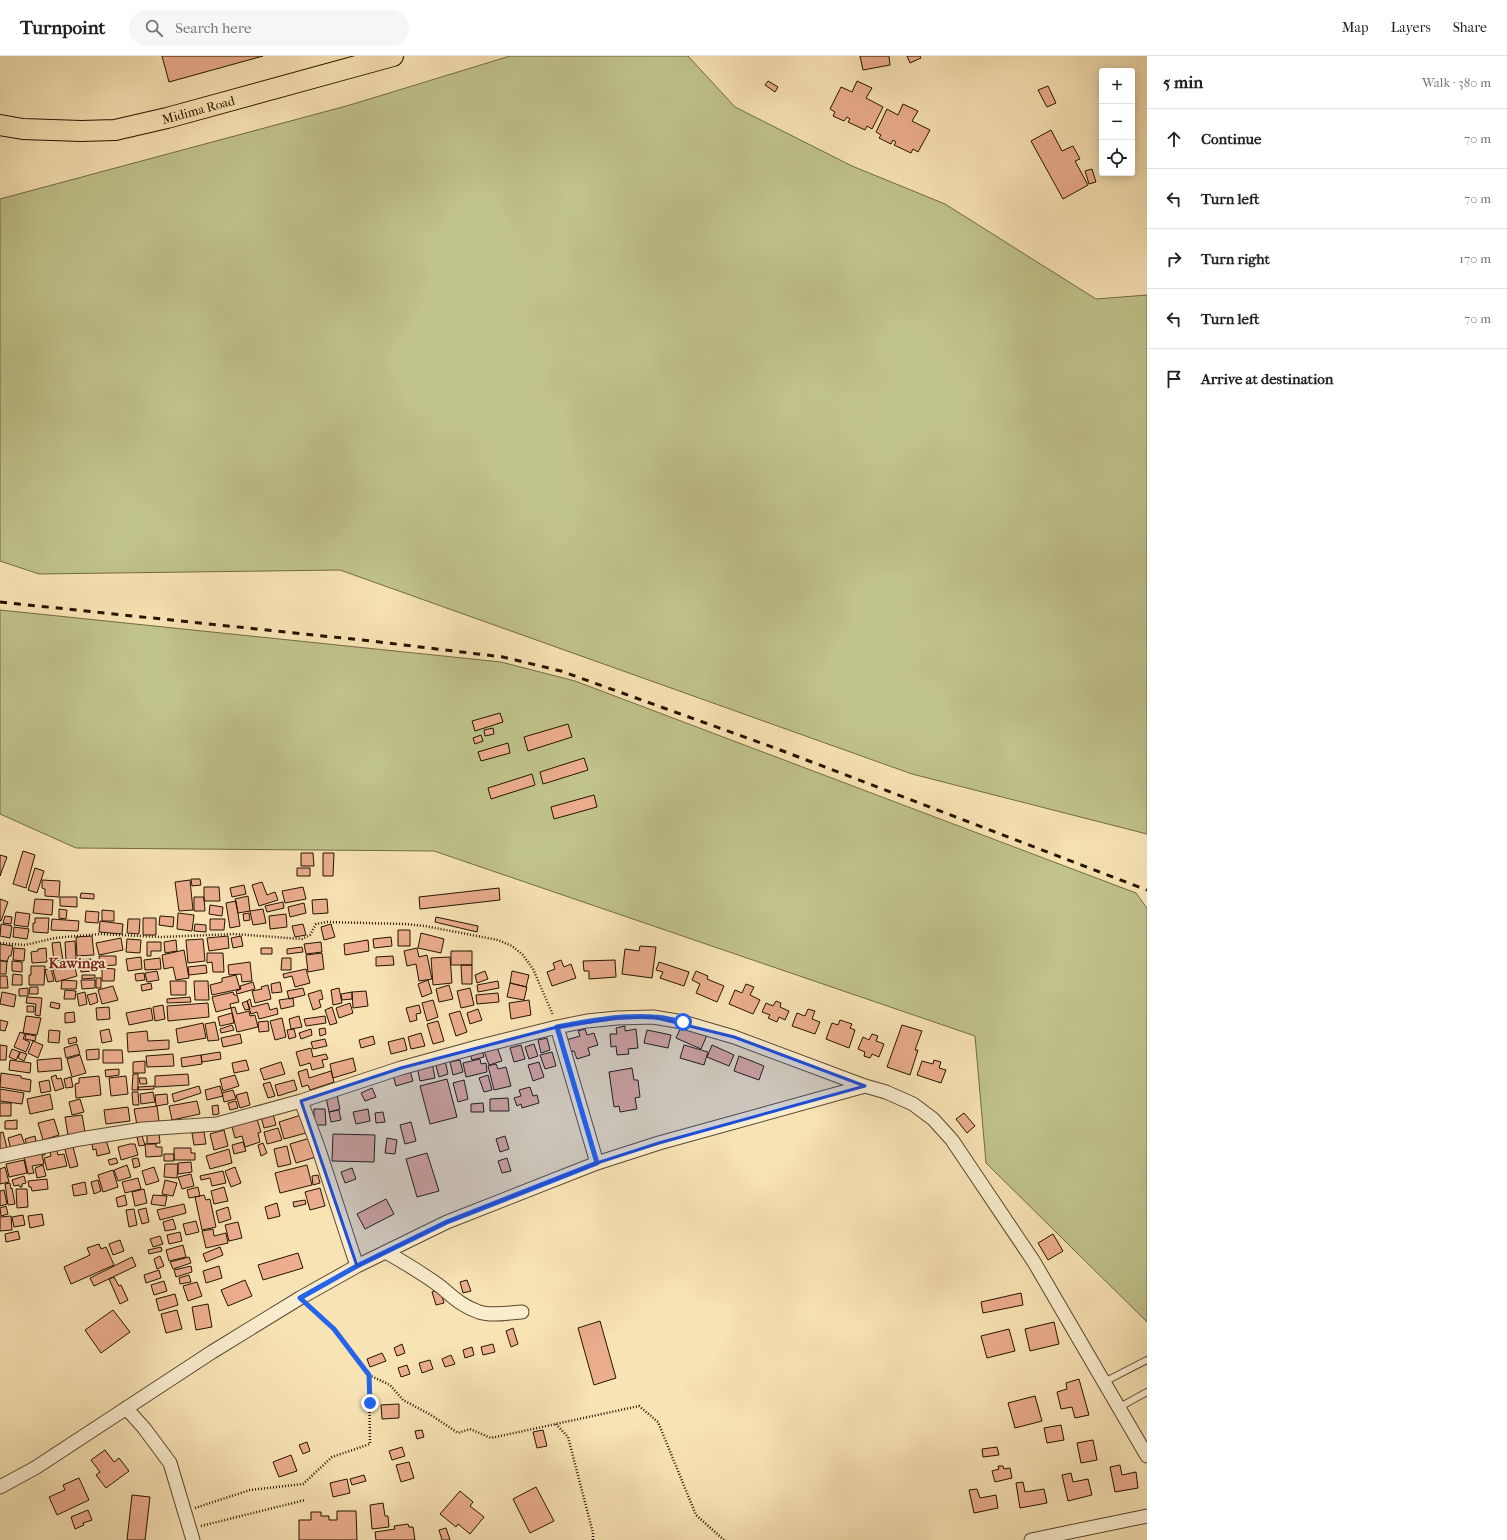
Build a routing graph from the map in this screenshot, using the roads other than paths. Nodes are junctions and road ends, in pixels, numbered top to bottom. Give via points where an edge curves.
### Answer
1 (393, 56) edge
2 (0, 125) edge
3 (557, 1027) junction
4 (865, 1086) junction
5 (301, 1101) junction
6 (0, 1156) edge
7 (597, 1163) junction
8 (386, 1252) junction
9 (357, 1266) junction
10 (522, 1312) dead end
11 (1147, 1360) edge
12 (1104, 1382) junction
13 (1147, 1392) edge
14 (126, 1408) junction
15 (1118, 1408) junction
16 (1147, 1456) edge
17 (0, 1487) edge
18 (1147, 1516) edge
19 (192, 1534) edge
20 (1031, 1540) edge

1 - 2 main road, Midima Road via 115,130 81,132 23,129
3 - 4 street via 617,1018 653,1017 683,1022 734,1037
3 - 5 street via 401,1068
3 - 7 street
4 - 7 street via 659,1143
4 - 12 street via 913,1104 933,1119 952,1140 1034,1262
5 - 6 street via 217,1124 143,1129
5 - 9 street
7 - 8 street via 447,1222
8 - 9 street
8 - 10 street via 466,1306 486,1313
9 - 14 street via 212,1352
11 - 12 lane
12 - 15 street
13 - 15 lane
14 - 17 street via 35,1468
14 - 19 street via 170,1463
15 - 16 street
18 - 20 street

